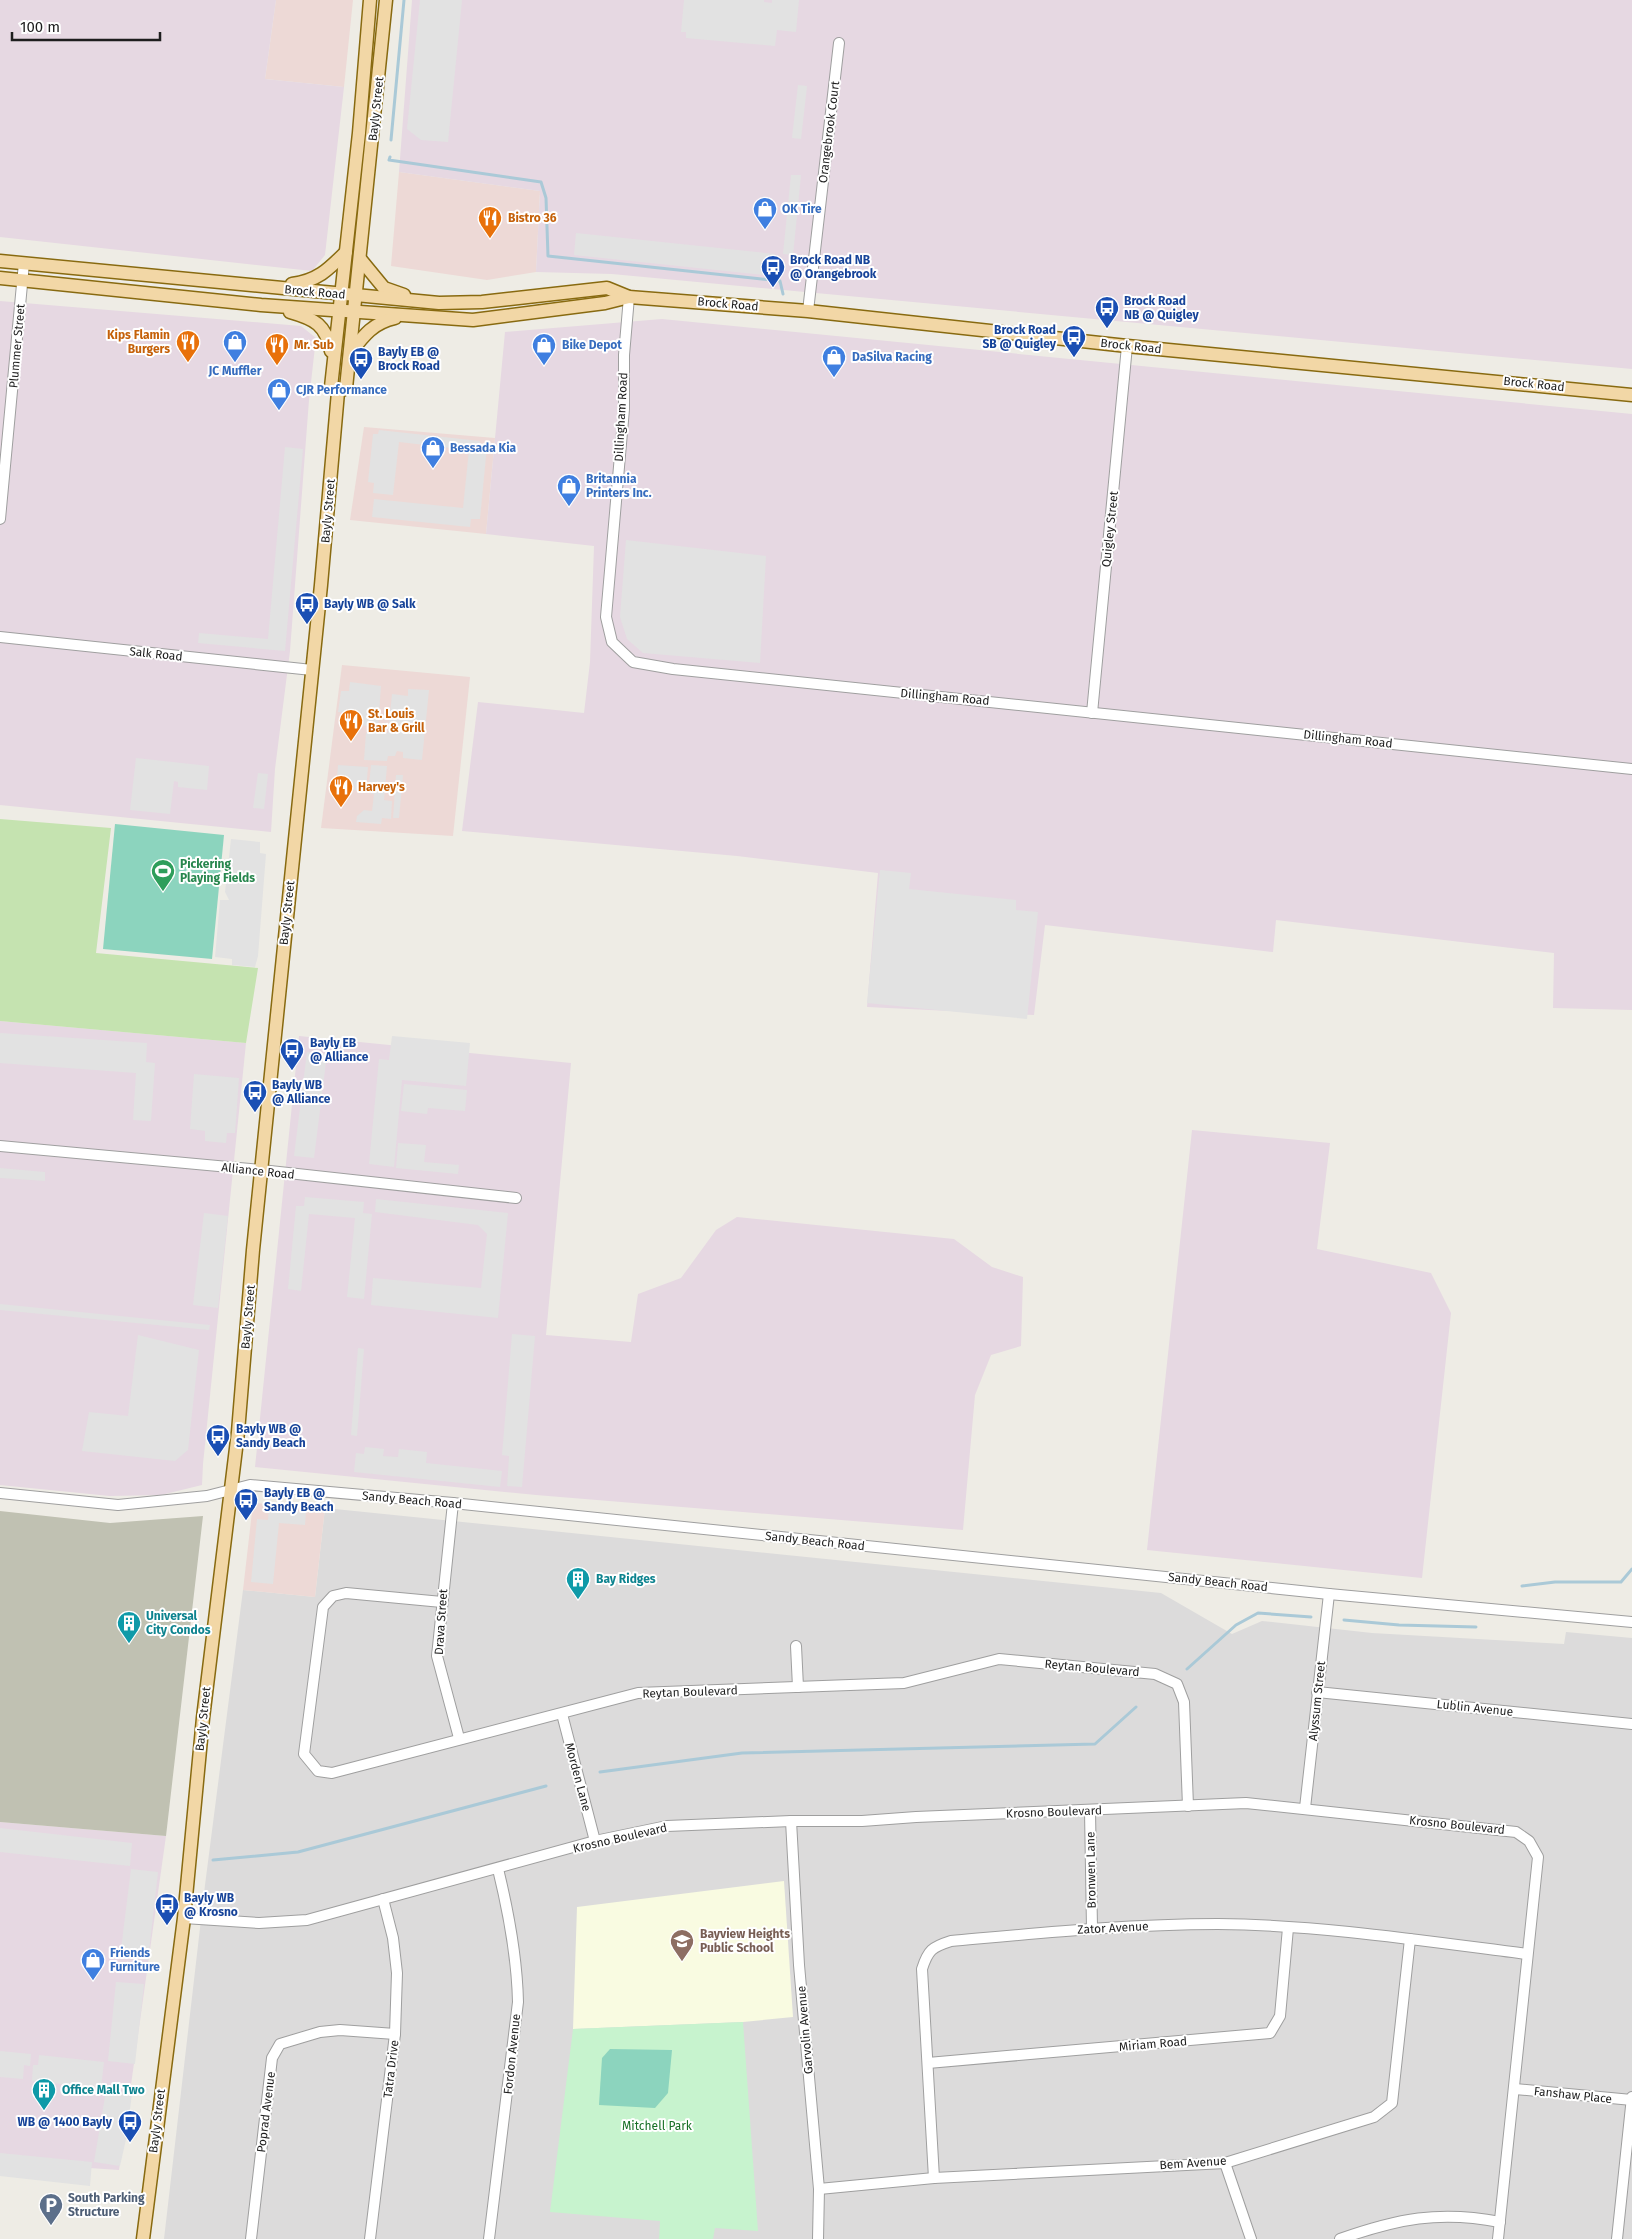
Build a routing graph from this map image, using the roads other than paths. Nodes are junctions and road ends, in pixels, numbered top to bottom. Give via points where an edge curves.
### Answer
1 (370, 0) edge
2 (386, 0) edge
3 (839, 43) dead end
4 (346, 252) junction
5 (0, 260) edge
6 (361, 260) junction
7 (24, 263) junction
8 (0, 278) edge
9 (22, 281) junction
10 (266, 287) junction
11 (342, 294) junction
12 (357, 296) junction
13 (629, 297) junction
14 (439, 303) junction
15 (261, 305) junction
16 (339, 311) junction
17 (808, 311) junction
18 (355, 312) junction
19 (405, 316) junction
20 (1128, 346) junction
21 (350, 353) junction
22 (333, 360) junction
23 (338, 392) junction
24 (1632, 395) edge
25 (0, 519) edge
26 (0, 637) edge
27 (312, 670) junction
28 (1092, 713) junction
29 (1632, 769) edge
30 (0, 1146) edge
31 (262, 1170) junction
32 (516, 1198) dead end
33 (231, 1489) junction
34 (0, 1493) edge
35 (453, 1503) junction
36 (1329, 1594) junction
37 (442, 1602) junction
38 (1632, 1622) edge
39 (796, 1646) dead end
40 (798, 1687) junction
41 (1317, 1692) junction
42 (562, 1714) junction
43 (1632, 1724) edge
44 (459, 1738) junction
45 (1188, 1806) junction
46 (1305, 1808) junction
47 (1090, 1811) junction
48 (791, 1821) junction
49 (595, 1841) junction
50 (498, 1869) junction
51 (383, 1899) junction
52 (184, 1918) junction
53 (1092, 1928) junction
54 (1288, 1928) junction
55 (1410, 1939) junction
56 (1527, 1954) junction
57 (395, 2034) junction
58 (928, 2062) junction
59 (1515, 2089) junction
60 (1632, 2097) edge
61 (1632, 2100) edge
62 (1225, 2163) junction
63 (1629, 2164) edge
64 (934, 2178) junction
65 (818, 2189) junction
66 (1500, 2222) junction
67 (143, 2239) edge
68 (250, 2239) edge
69 (370, 2239) edge
70 (489, 2239) edge
71 (818, 2239) edge
72 (1251, 2239) edge
73 (1340, 2239) edge
74 (1498, 2239) edge
75 (1617, 2239) edge

1 - 4 main road, Bayly Street
2 - 6 main road, Bayly Street
3 - 17 street, Orangebrook Court
4 - 10 main road via 328,270 309,282
4 - 11 main road, Bayly Street
5 - 7 main road, Brock Road
6 - 12 main road, Bayly Street
6 - 14 main road via 384,288
7 - 9 street, Plummer Street
7 - 10 main road, Brock Road
8 - 9 main road, Brock Road
9 - 15 main road, Brock Road
9 - 25 street, Plummer Street
10 - 11 main road, Brock Road
11 - 12 main road, Brock Road
11 - 16 main road, Bayly Street
12 - 14 main road, Brock Road
12 - 18 main road, Bayly Street
13 - 14 main road, Brock Road via 607,288 482,302
13 - 17 main road, Brock Road
13 - 19 main road, Brock Road via 473,320
13 - 28 street, Dillingham Road via 624,409 606,617 612,642 633,662 673,669
15 - 16 main road, Brock Road
15 - 22 main road via 306,317 325,330
16 - 18 main road, Brock Road
16 - 22 main road, Bayly Street
17 - 20 main road, Brock Road
18 - 19 main road, Brock Road
18 - 21 main road, Bayly Street
19 - 21 main road via 368,330
20 - 24 main road, Brock Road
20 - 28 street, Quigley Street
21 - 23 main road, Bayly Street via 346,388
22 - 23 main road, Bayly Street via 331,387
23 - 27 main road, Bayly Street
26 - 27 street, Salk Road
27 - 31 main road, Bayly Street
28 - 29 street, Dillingham Road
30 - 31 street, Alliance Road
31 - 32 street, Alliance Road
31 - 33 main road, Bayly Street
33 - 34 street, Sandy Beach Road via 207,1496 118,1505
33 - 35 street, Sandy Beach Road via 250,1485
33 - 52 main road, Bayly Street via 203,1718
35 - 36 street, Sandy Beach Road
35 - 37 street, Drava Street
36 - 38 street, Sandy Beach Road
36 - 41 street, Alyssum Street
37 - 44 street, Drava Street via 437,1656
37 - 44 street, Reytan Boulevard via 346,1593 333,1596 323,1607 304,1754 318,1771 332,1773
39 - 40 street
40 - 42 street, Reytan Boulevard via 638,1693
40 - 45 street, Reytan Boulevard via 904,1683 999,1659 1167,1677 1177,1684 1184,1702
41 - 43 street, Lublin Avenue
41 - 46 street, Alyssum Street
42 - 44 street, Reytan Boulevard
42 - 49 street, Morden Lane
45 - 46 street, Krosno Boulevard via 1246,1803
45 - 47 street, Krosno Boulevard
46 - 56 street, Krosno Boulevard via 1516,1832 1529,1841 1538,1857
47 - 48 street, Krosno Boulevard
47 - 53 street, Bronwen Lane
48 - 49 street, Krosno Boulevard via 668,1826
48 - 65 street, Garvolin Avenue via 799,1966
49 - 50 street, Krosno Boulevard
50 - 51 street, Krosno Boulevard
50 - 70 street, Fordon Avenue via 511,1920 518,2002
51 - 52 street, Krosno Boulevard via 307,1920 259,1923
51 - 57 street, Tatra Drive via 393,1938 397,1973
52 - 67 main road, Bayly Street
53 - 54 street, Zator Avenue via 1219,1924
53 - 58 street, Zator Avenue via 951,1942 928,1953 922,1969
54 - 55 street, Zator Avenue
54 - 58 street, Miriam Road via 1280,2016 1270,2033
55 - 56 street, Zator Avenue
55 - 62 street, Bem Avenue via 1392,2103 1374,2117
56 - 59 street, Krosno Boulevard
57 - 68 street, Poprad Avenue via 340,2030 320,2032 280,2044 272,2058
57 - 69 street, Tatra Drive
58 - 64 street, Zator Avenue
59 - 61 street, Fanshaw Place
59 - 66 street, Krosno Boulevard
60 - 61 street
61 - 63 street
62 - 64 street, Bem Avenue
62 - 72 street
63 - 75 street
64 - 65 street, Bem Avenue
65 - 71 street, Garvolin Avenue
66 - 73 street via 1425,2216 1393,2221
66 - 74 street, Krosno Boulevard

